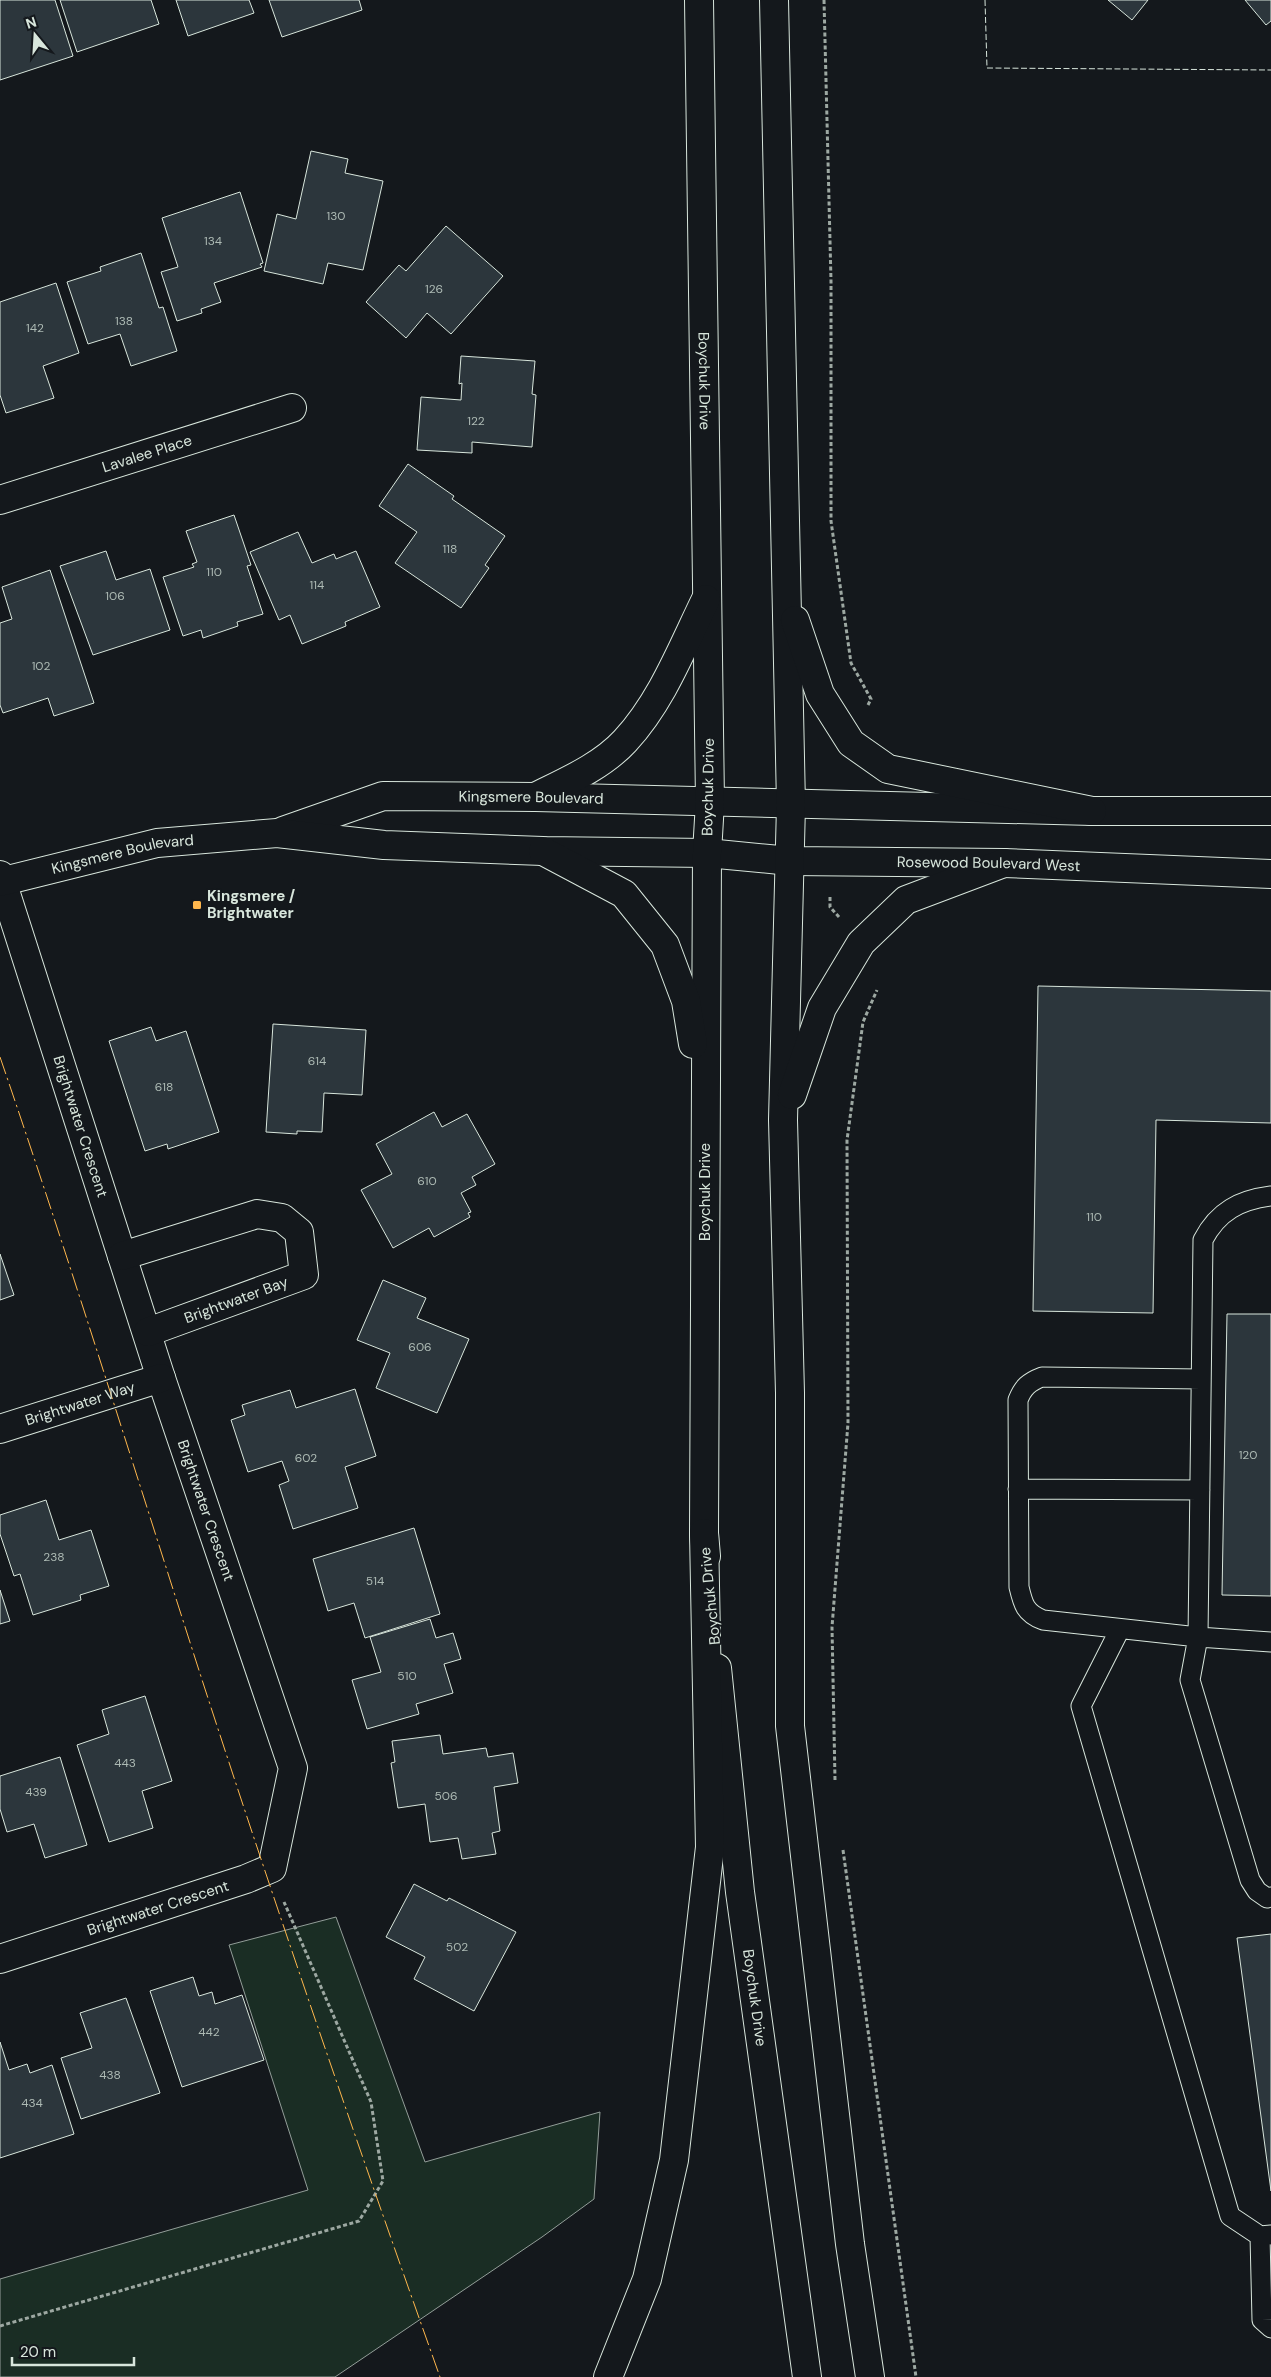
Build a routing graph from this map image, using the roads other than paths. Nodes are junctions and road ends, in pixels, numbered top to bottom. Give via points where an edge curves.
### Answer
1 (699, 0) edge
2 (774, 0) edge
3 (292, 408) dead end
4 (0, 500) edge
5 (708, 596) junction
6 (787, 597) junction
7 (535, 797) junction
8 (710, 802) junction
9 (791, 805) junction
10 (1092, 811) junction
11 (1271, 811) edge
12 (277, 833) junction
13 (543, 851) junction
14 (707, 853) junction
15 (790, 861) junction
16 (1004, 863) junction
17 (1271, 874) edge
18 (1, 880) edge
19 (783, 1120) junction
20 (706, 1129) junction
21 (1271, 1196) edge
22 (122, 1256) junction
23 (148, 1332) junction
24 (161, 1378) junction
25 (1201, 1379) junction
26 (0, 1429) edge
27 (1018, 1489) junction
28 (1200, 1490) junction
29 (704, 1533) junction
30 (1120, 1629) junction
31 (1198, 1637) junction
32 (1271, 1642) edge
33 (1271, 1897) edge
34 (0, 1959) edge
35 (1266, 2236) edge
36 (1271, 2328) edge
37 (608, 2377) edge
38 (807, 2377) edge
39 (870, 2377) edge

1 - 5 main road, Boychuk Drive
2 - 6 main road
3 - 4 main road, Lavalee Place
5 - 7 main road via 660,695 625,742 590,769
5 - 8 main road, Boychuk Drive
6 - 9 main road
6 - 10 main road via 820,694 851,743 888,768
7 - 8 main road, Kingsmere Boulevard
7 - 12 main road, Kingsmere Boulevard via 383,796
8 - 9 main road, Kingsmere Boulevard
8 - 14 main road, Boychuk Drive
9 - 10 main road
9 - 15 main road
10 - 11 main road
12 - 13 main road, Kingsmere Boulevard via 384,845
12 - 18 main road, Kingsmere Boulevard via 157,843
13 - 14 main road, Kingsmere Boulevard
13 - 20 main road via 624,894 665,945 686,1002
14 - 15 main road, Rosewood Boulevard West
14 - 20 main road, Boychuk Drive
15 - 16 main road, Rosewood Boulevard West
15 - 19 main road
16 - 17 main road, Rosewood Boulevard West
16 - 19 main road via 906,900 861,943 822,1008
18 - 22 main road, Brightwater Crescent
19 - 39 main road via 790,1393 790,1726 850,2244
20 - 29 main road, Boychuk Drive
21 - 25 lane via 1252,1199 1228,1210 1210,1226 1203,1240
22 - 23 main road, Brightwater Crescent
22 - 23 main road, Brightwater Bay via 257,1214 282,1218 299,1232 304,1275
23 - 24 main road, Brightwater Crescent
24 - 26 main road, Brightwater Way
24 - 34 main road, Brightwater Crescent via 293,1768 272,1868
25 - 27 lane via 1042,1377 1031,1382 1022,1390 1018,1400
25 - 28 lane
27 - 28 lane
27 - 30 lane via 1019,1587 1023,1603 1031,1615 1043,1620
28 - 31 lane
29 - 37 main road via 710,1847 674,2160 647,2280
29 - 38 main road, Boychuk Drive via 740,1892
30 - 31 lane
30 - 35 lane via 1081,1706 1230,2216
31 - 32 lane
31 - 33 lane via 1190,1680 1250,1880 1257,1891
35 - 36 lane via 1262,2320

